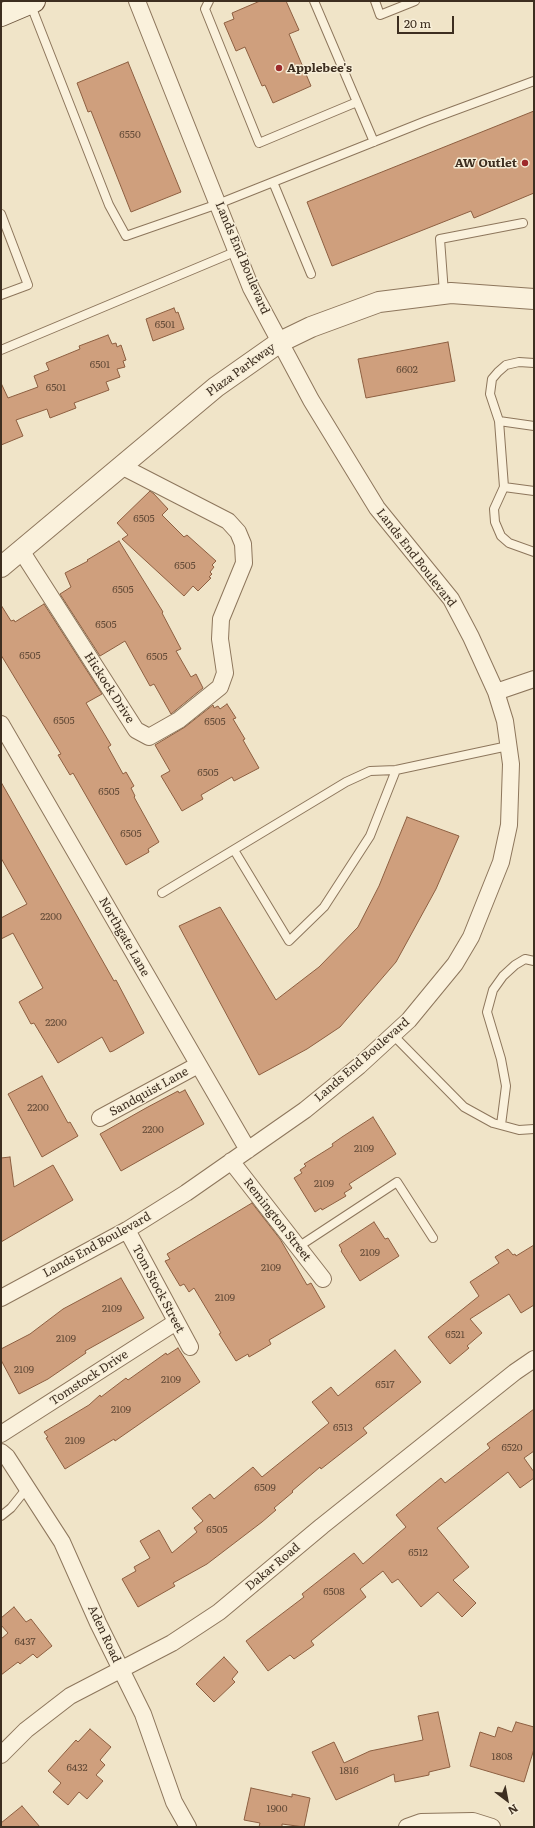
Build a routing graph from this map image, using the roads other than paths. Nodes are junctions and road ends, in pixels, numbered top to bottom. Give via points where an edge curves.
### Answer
1 (137, 1) edge
2 (209, 1) edge
3 (314, 1) edge
4 (374, 1) edge
5 (415, 1) edge
6 (32, 2) edge
7 (1, 15) edge
8 (534, 81) edge
9 (357, 102) junction
10 (374, 142) junction
11 (273, 182) junction
12 (218, 204) junction
13 (1, 214) edge
14 (523, 223) dead end
15 (3, 227) edge
16 (237, 251) junction
17 (311, 274) dead end
18 (444, 293) junction
19 (1, 295) edge
20 (534, 299) edge
21 (280, 342) junction
22 (1, 350) edge
23 (534, 363) edge
24 (499, 421) junction
25 (534, 426) edge
26 (120, 466) junction
27 (504, 487) junction
28 (534, 491) edge
29 (22, 552) junction
30 (534, 552) edge
31 (1, 568) edge
32 (534, 679) edge
33 (496, 692) junction
34 (1, 724) edge
35 (508, 746) junction
36 (396, 770) junction
37 (234, 850) junction
38 (162, 893) dead end
39 (534, 961) edge
40 (393, 1035) junction
41 (198, 1065) junction
42 (100, 1118) dead end
43 (501, 1125) junction
44 (534, 1130) edge
45 (248, 1150) junction
46 (231, 1161) junction
47 (126, 1230) junction
48 (433, 1238) dead end
49 (298, 1247) junction
50 (323, 1279) dead end
51 (1, 1298) edge
52 (176, 1322) junction
53 (190, 1347) dead end
54 (534, 1360) edge
55 (1, 1434) edge
56 (1, 1452) edge
57 (27, 1488) junction
58 (1, 1516) edge
59 (121, 1670) junction
60 (1, 1755) edge
61 (188, 1827) edge
62 (407, 1827) edge
63 (492, 1827) edge

1 - 12 street, Lands End Boulevard
2 - 9 lane via 205,9 259,143
3 - 9 lane
4 - 5 lane via 380,15
6 - 7 main road
6 - 12 lane via 109,205 126,236
8 - 10 lane
9 - 10 lane
10 - 11 lane
11 - 12 lane
11 - 17 lane
12 - 16 street, Lands End Boulevard
13 - 15 lane
14 - 18 lane via 440,239
15 - 19 lane via 28,285
16 - 21 street, Lands End Boulevard via 252,288
16 - 22 lane
18 - 20 street, Plaza Parkway
18 - 21 street, Plaza Parkway via 379,302 311,327
21 - 26 street, Plaza Parkway via 216,386
21 - 33 street, Lands End Boulevard via 311,400 377,508 451,599
23 - 24 lane via 518,362 506,365 492,379 490,394
24 - 25 lane
24 - 27 lane
26 - 29 street, Plaza Parkway
26 - 29 street, Hickock Drive via 228,521 238,532 243,544 244,563 221,619 220,639 225,672 220,687 179,720 149,737 136,730
27 - 28 lane
27 - 30 lane via 494,509 495,522 501,536 509,543
29 - 31 street, Plaza Parkway
32 - 33 street
33 - 35 street, Lands End Boulevard via 505,721
34 - 41 street, Northgate Lane
35 - 36 lane
35 - 40 street, Lands End Boulevard via 511,764 509,825 501,862 472,937 455,964 409,1020
36 - 37 lane via 370,771 346,782
36 - 37 lane via 370,836 324,907 289,941
37 - 38 lane
39 - 43 lane via 525,960 503,976 493,990 487,1012 502,1059 506,1086
40 - 43 lane via 464,1107
40 - 45 street, Lands End Boulevard via 305,1110
41 - 42 street, Sandquist Lane
41 - 45 street, Northgate Lane
43 - 44 lane via 519,1130
45 - 46 street, Lands End Boulevard
46 - 47 street, Lands End Boulevard via 186,1193
46 - 49 street, Remington Street
47 - 51 street, Lands End Boulevard
47 - 52 street, Tom Stock Street
48 - 49 lane via 397,1182
49 - 50 street, Remington Street
52 - 53 street, Tom Stock Street
52 - 55 street, Tomstock Drive
54 - 59 street, Dakar Road via 515,1372 322,1526 219,1612 172,1643
56 - 57 street, Aden Road
57 - 58 lane
57 - 59 street, Aden Road via 62,1542
59 - 60 street, Dakar Road via 70,1696 26,1730
59 - 61 street, Aden Road via 143,1714 174,1802
62 - 63 street via 421,1822 473,1821

